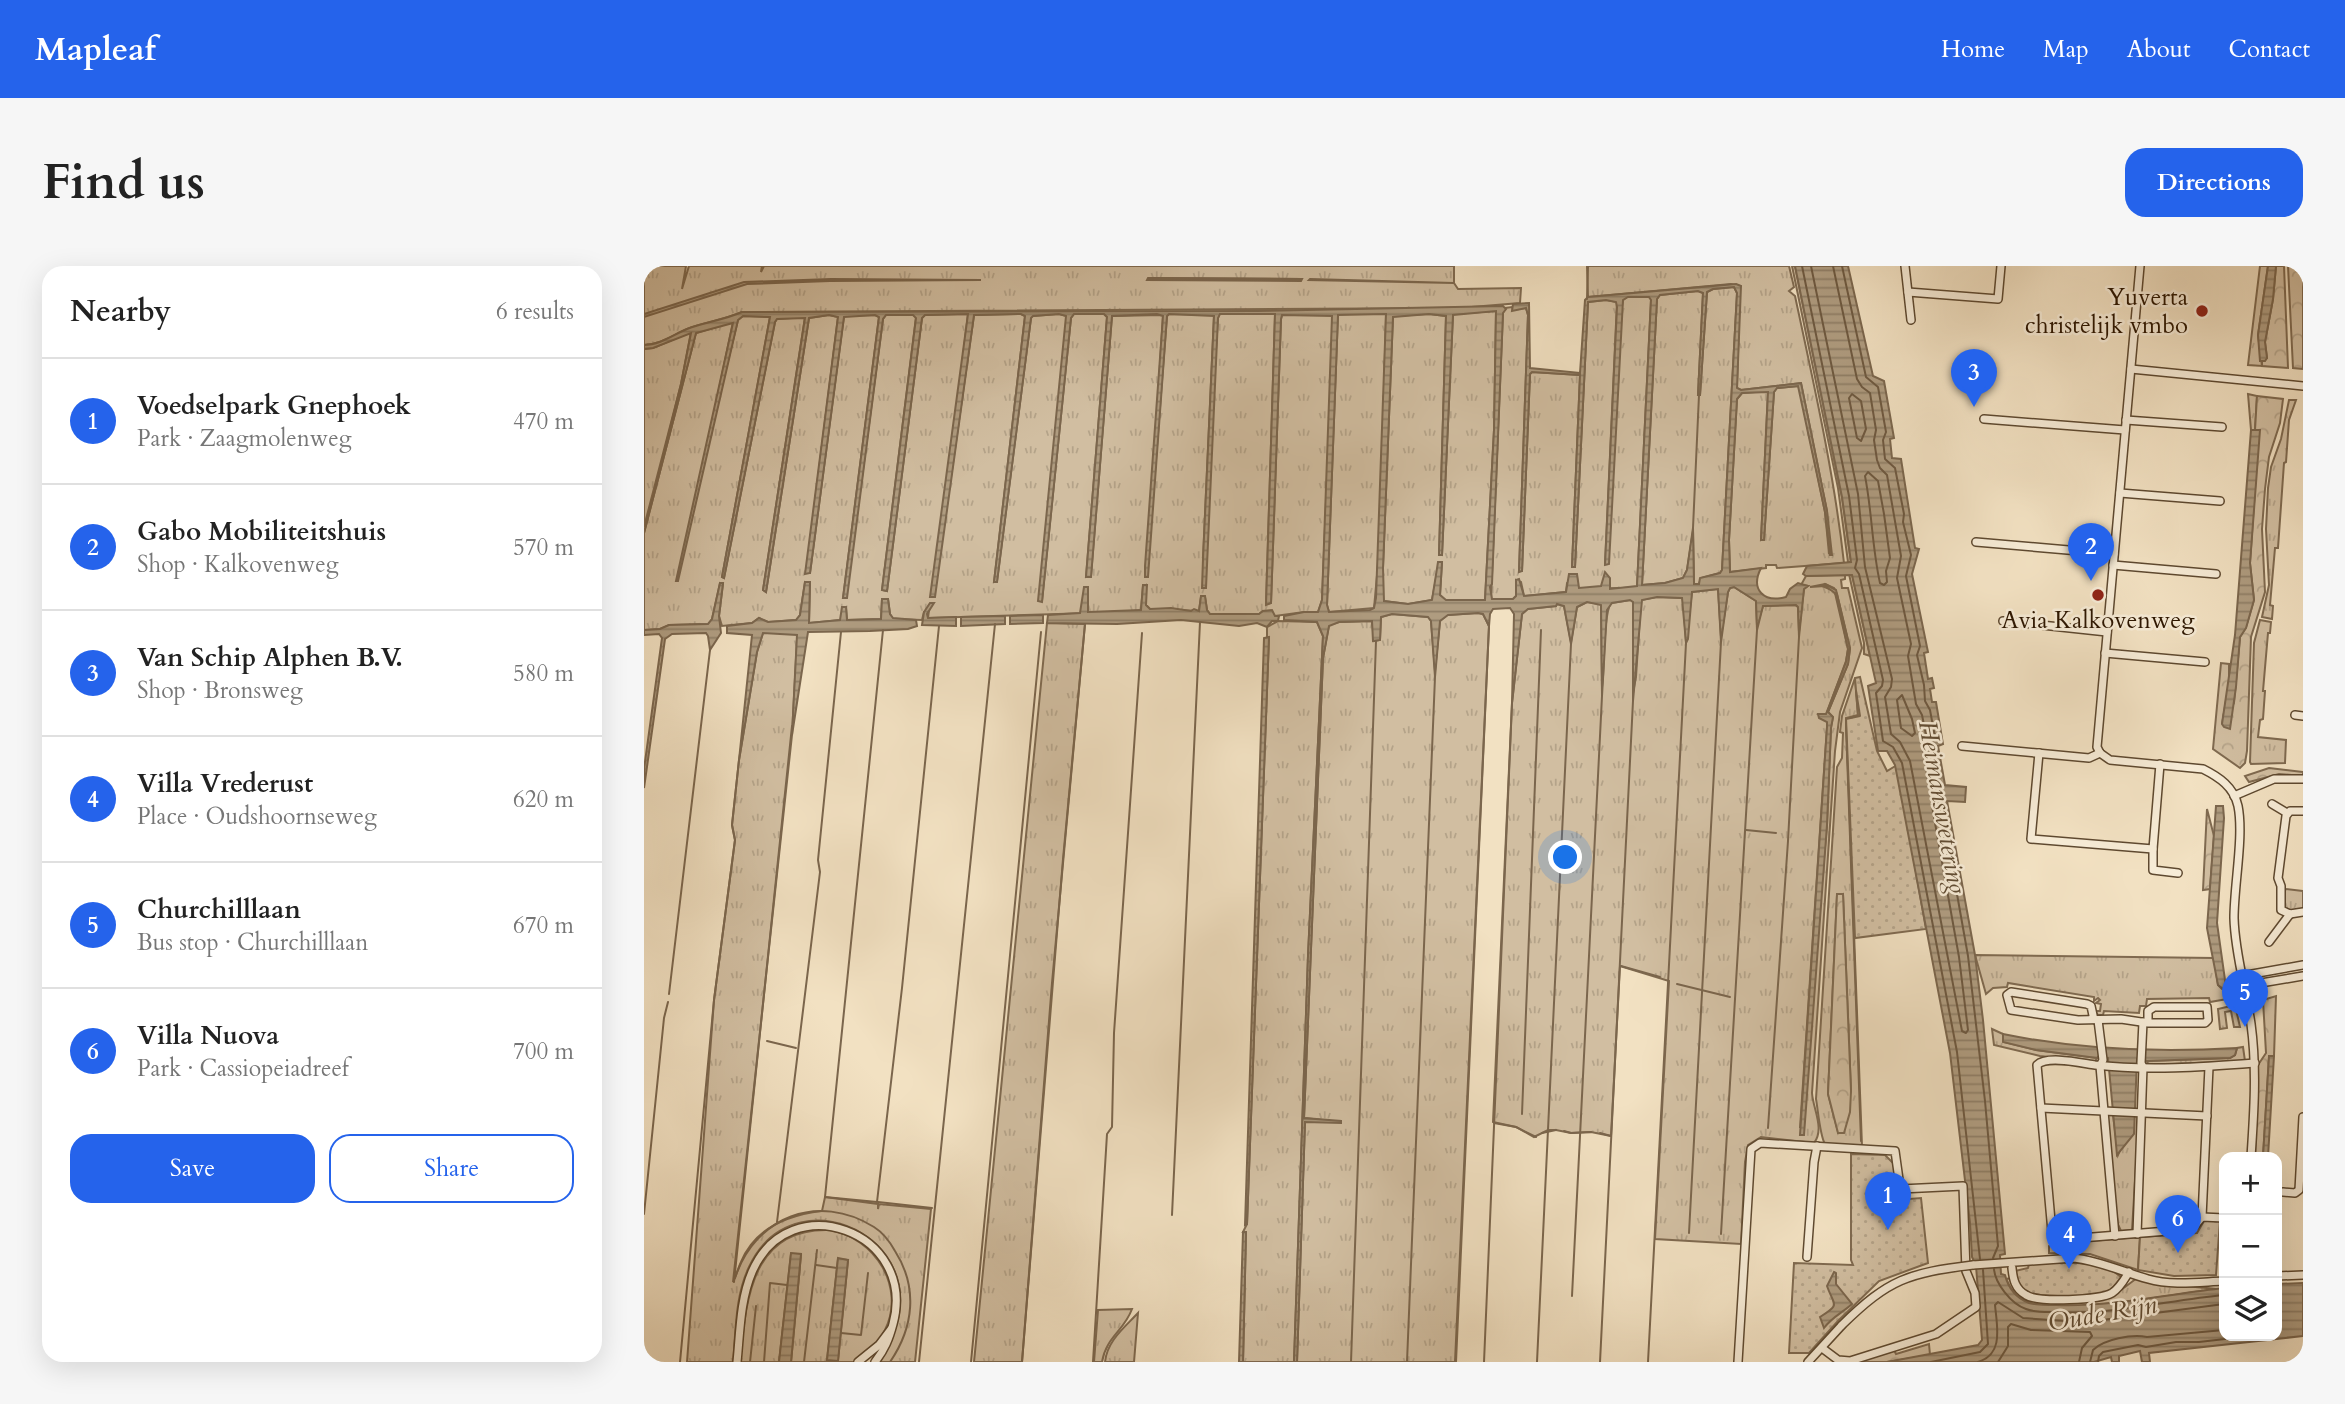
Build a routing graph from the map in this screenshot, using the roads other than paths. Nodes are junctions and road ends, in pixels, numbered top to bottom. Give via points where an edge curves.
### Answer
1 (1905, 266) edge
2 (2001, 266) edge
3 (2140, 266) edge
4 (1908, 292) junction
5 (1911, 320) dead end
6 (2131, 369) junction
7 (2303, 386) edge
8 (1984, 419) dead end
9 (2126, 420) junction
10 (2222, 427) dead end
11 (2125, 430) junction
12 (2120, 493) junction
13 (2220, 501) dead end
14 (1976, 542) dead end
15 (2114, 554) junction
16 (2113, 565) junction
17 (2216, 574) dead end
18 (2003, 621) dead end
19 (2107, 632) junction
20 (2105, 653) junction
21 (2205, 662) dead end
22 (1962, 746) dead end
23 (2039, 753) junction
24 (2100, 753) junction
25 (2160, 764) junction
26 (2303, 779) edge
27 (2234, 796) junction
28 (2272, 804) dead end
29 (2303, 811) edge
30 (2287, 813) junction
31 (2153, 849) junction
32 (2178, 873) dead end
33 (2303, 912) edge
34 (2290, 914) junction
35 (2269, 942) dead end
36 (2303, 965) edge
37 (2241, 976) junction
38 (2303, 976) edge
39 (2243, 986) junction
40 (2096, 1020) junction
41 (2145, 1022) junction
42 (2255, 1063) junction
43 (2104, 1064) junction
44 (2140, 1065) junction
45 (2209, 1067) junction
46 (2041, 1108) junction
47 (2103, 1111) junction
48 (2142, 1114) junction
49 (2207, 1116) junction
50 (2303, 1117) edge
51 (1817, 1146) junction
52 (2251, 1152) edge
53 (2283, 1192) dead end
54 (2202, 1217) junction
55 (2219, 1218) edge
56 (2137, 1234) junction
57 (2115, 1236) junction
58 (1807, 1257) dead end
59 (2012, 1268) dead end
60 (2129, 1272) junction
61 (2303, 1275) edge
62 (2282, 1276) edge
63 (2219, 1281) edge
64 (892, 1329) junction
65 (1822, 1348) junction
66 (737, 1362) edge
67 (858, 1362) edge
68 (875, 1362) edge
69 (1738, 1362) edge
70 (1808, 1362) edge

1 - 4 street
2 - 4 street via 1998,299
3 - 6 street
4 - 5 street
6 - 7 street
6 - 9 street
8 - 11 street
9 - 10 street
9 - 11 street
11 - 12 street
12 - 13 street
12 - 15 street
14 - 15 street
15 - 16 street
16 - 17 street
16 - 19 street
18 - 19 street
19 - 20 street
20 - 21 street
20 - 24 street
22 - 23 street
23 - 24 street via 2089,758
23 - 31 street via 2031,839
24 - 25 street via 2110,760
25 - 27 street via 2203,769 2216,775
25 - 31 street
26 - 27 street via 2274,779
27 - 37 street via 2239,835 2234,918
28 - 30 street
29 - 30 street
30 - 34 street via 2278,878 2281,910
31 - 32 street via 2153,870
33 - 34 street
34 - 35 street
36 - 37 street
37 - 39 street
38 - 39 street
39 - 42 street
40 - 40 street via 2011,1010 2007,995 2087,1004
40 - 41 street
40 - 43 street
41 - 41 street via 2154,1007 2207,1007 2205,1023
41 - 44 street
42 - 45 street
42 - 52 street
43 - 44 street
43 - 46 street via 2040,1061
43 - 47 street
44 - 45 street
44 - 48 street
45 - 49 street
46 - 47 street
46 - 57 street via 2053,1238
47 - 48 street
47 - 57 street
48 - 49 street
48 - 56 street
49 - 54 street
50 - 53 street via 2299,1191
51 - 58 street
51 - 65 street via 1895,1151 1901,1192 1963,1186 1966,1271 1976,1307 1936,1334 1850,1361 1838,1360
51 - 69 street via 1760,1143 1751,1149
54 - 55 street
54 - 56 street via 2192,1228
56 - 57 street
59 - 60 street via 2024,1295 2045,1299 2110,1294
60 - 63 street via 2169,1283
60 - 65 street, bridge via 2089,1259 2055,1258 1927,1271 1900,1280 1869,1299
61 - 62 street
64 - 66 street via 895,1288 879,1252 845,1229 808,1226 775,1241 752,1270 743,1301
64 - 67 street
64 - 68 street
65 - 70 street

